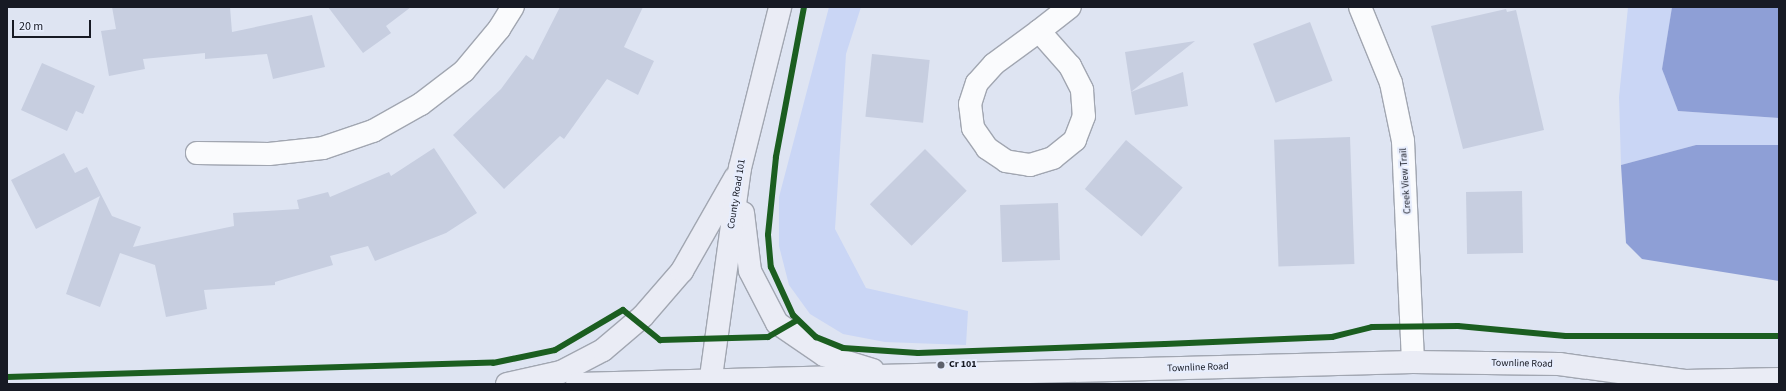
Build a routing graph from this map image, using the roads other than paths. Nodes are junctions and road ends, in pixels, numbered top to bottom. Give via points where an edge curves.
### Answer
1 (513, 7) edge
2 (780, 7) edge
3 (1070, 7) edge
4 (1360, 7) edge
5 (1039, 31) junction
6 (197, 153) dead end
7 (740, 168) junction
8 (1413, 362) junction
9 (911, 376) junction
10 (1779, 379) edge
11 (1675, 382) edge
12 (710, 383) edge
13 (507, 384) edge
14 (577, 384) edge

1 - 6 street via 464,71 421,104 373,131 323,148 269,154
2 - 7 main road, County Road 101
3 - 5 street
4 - 8 street, Creek View Trail via 1391,82 1403,141
5 - 5 street via 1070,66 1082,90 1084,116 1075,140 1053,158 1030,164 1006,162 987,148 973,128 970,104 977,82 994,64
7 - 9 main road via 750,271 778,323 824,355 859,367
7 - 12 main road, County Road 101
7 - 13 main road via 682,271 643,316 603,350 575,365 560,372
8 - 9 main road, Townline Road
8 - 11 main road, Townline Road via 1559,364
9 - 12 main road, Townline Road
10 - 11 main road, Townline Road
12 - 14 main road, Townline Road

